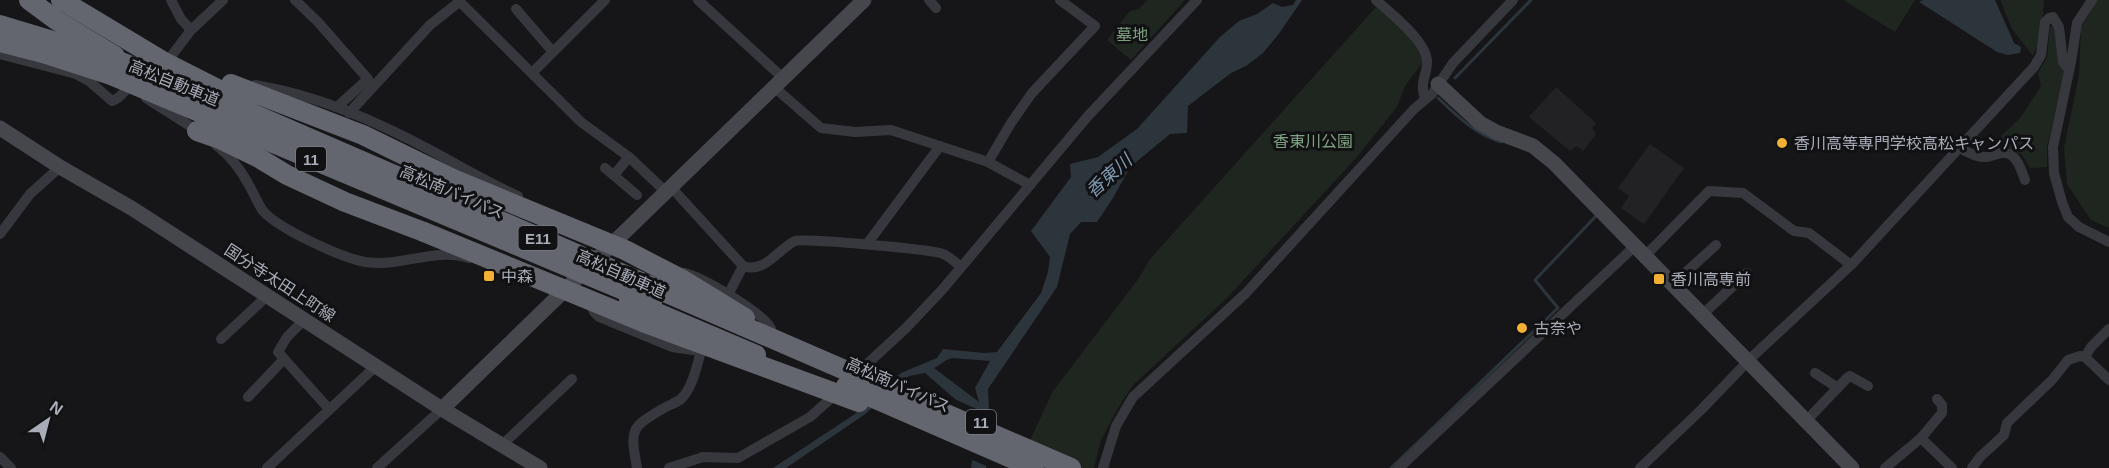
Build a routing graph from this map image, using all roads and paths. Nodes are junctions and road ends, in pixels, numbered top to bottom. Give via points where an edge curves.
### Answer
1 (28, 0) edge
2 (61, 0) edge
3 (171, 0) edge
4 (223, 0) edge
5 (295, 0) edge
6 (605, 0) edge
7 (698, 0) edge
8 (864, 0) edge
9 (1060, 0) edge
10 (1197, 0) edge
11 (1376, 0) edge
12 (1513, 0) edge
13 (2092, 0) edge
14 (459, 1) edge
15 (516, 9) dead end
16 (56, 20) junction
17 (0, 25) edge
18 (191, 30) junction
19 (0, 42) edge
20 (553, 52) junction
21 (0, 54) edge
22 (166, 63) junction
23 (2069, 70) junction
24 (532, 73) junction
25 (372, 82) junction
26 (230, 83) junction
27 (778, 83) junction
28 (1438, 84) junction
29 (129, 87) junction
30 (1425, 99) junction
31 (337, 107) junction
32 (350, 113) junction
33 (0, 128) edge
34 (197, 130) junction
35 (940, 147) junction
36 (1959, 148) junction
37 (629, 157) junction
38 (988, 162) junction
39 (60, 167) junction
40 (2025, 180) dead end
41 (1030, 185) junction
42 (669, 189) junction
43 (637, 195) dead end
44 (0, 234) edge
45 (2109, 242) edge
46 (867, 244) junction
47 (1716, 245) dead end
48 (1640, 251) junction
49 (599, 256) junction
50 (1851, 265) junction
51 (743, 266) junction
52 (961, 267) junction
53 (1747, 273) dead end
54 (646, 276) junction
55 (575, 279) junction
56 (1672, 284) junction
57 (728, 295) junction
58 (267, 296) junction
59 (557, 297) junction
60 (1702, 315) junction
61 (304, 320) junction
62 (771, 329) junction
63 (2109, 329) edge
64 (221, 339) dead end
65 (701, 351) junction
66 (808, 356) junction
67 (2085, 357) junction
68 (284, 359) junction
69 (1748, 361) junction
70 (375, 366) junction
71 (783, 366) junction
72 (870, 373) junction
73 (1815, 373) dead end
74 (572, 379) dead end
75 (2109, 380) edge
76 (1868, 386) dead end
77 (1838, 388) junction
78 (848, 393) junction
79 (248, 397) dead end
80 (1937, 399) dead end
81 (329, 409) junction
82 (442, 409) junction
83 (1806, 421) junction
84 (930, 424) junction
85 (1921, 438) junction
86 (501, 446) junction
87 (0, 457) edge
88 (11, 468) edge
89 (267, 468) edge
90 (377, 468) edge
91 (540, 468) edge
92 (637, 468) edge
93 (669, 468) edge
94 (1024, 468) edge
95 (1034, 468) edge
96 (1071, 468) edge
97 (1083, 468) edge
98 (1103, 468) edge
99 (1399, 468) edge
100 (1640, 468) edge
101 (1852, 468) edge
102 (1885, 468) edge
103 (1952, 468) edge
104 (1972, 468) edge

1 - 16 highway, 高松南バイパス / 11
2 - 22 highway, 高松南バイパス / 11
3 - 18 street
4 - 18 street
5 - 25 street
6 - 20 street
7 - 27 street
8 - 27 street
9 - 38 street via 1095,26 1032,93
10 - 41 street via 1088,116
11 - 30 street via 1408,29 1426,53 1422,84
12 - 28 street
13 - 23 street via 2077,23
14 - 24 street
14 - 25 street
15 - 20 street
16 - 29 street
16 - 55 highway, 高松南バイパス / 11 via 150,78 277,144
17 - 66 highway, 高松自動車道 / E11, bridge via 116,60 251,113
18 - 22 street
19 - 84 highway, 高松自動車道 / E11, bridge via 111,75 758,347
20 - 24 street
21 - 29 street via 76,74 111,101
22 - 26 highway
22 - 49 highway, 高松南バイパス / 11 via 253,107
23 - 36 street via 2063,62 2059,27 2053,17 2049,18 2045,22 2041,55 2034,67
23 - 45 street via 2053,147 2054,173 2068,217
24 - 37 street via 581,122
25 - 31 street
25 - 32 street
26 - 31 street via 276,89
26 - 66 highway, bridge via 363,135 453,179 625,250 683,280
27 - 35 street via 821,128 855,132 891,130
27 - 42 street
28 - 30 street
28 - 48 street via 1480,123 1544,154
29 - 34 street
30 - 98 street via 1246,293 1133,397 1116,426
31 - 32 street
32 - 49 street via 585,226 594,233
33 - 39 street, 国分寺太田上町線
34 - 59 street via 227,153 262,209 285,229 364,261 380,263 429,255 466,257
34 - 84 highway, bridge via 345,202 643,322 884,412
35 - 38 street
35 - 46 street
36 - 40 street via 1985,157 2004,152 2017,161
36 - 50 street
37 - 42 street
37 - 43 street via 610,172
38 - 41 street
39 - 44 street via 30,194
39 - 58 street, 国分寺太田上町線
41 - 52 street
42 - 49 street
42 - 51 street
46 - 51 street via 796,240 764,264 751,269
46 - 52 street via 943,254
47 - 56 street
48 - 50 street via 1709,191 1728,192 1743,193 1794,231 1809,233
48 - 56 street
48 - 99 street
49 - 54 highway, 高松南バイパス / 11
49 - 55 street
50 - 69 street
51 - 57 street
52 - 72 street
53 - 60 street
54 - 57 street via 673,271 688,273
54 - 62 highway, 高松南バイパス / 11
55 - 59 street
55 - 65 street via 600,317 672,346
55 - 71 highway, 高松南バイパス / 11
56 - 60 street
57 - 62 street via 760,316
58 - 61 street, 国分寺太田上町線
58 - 64 street
59 - 82 street
60 - 69 street
61 - 68 street via 278,352
61 - 70 street, 国分寺太田上町線
62 - 72 highway, 高松南バイパス / 11
63 - 67 street
65 - 71 street
65 - 92 street via 690,385 681,398 634,430 632,443
66 - 96 highway, 高松自動車道 / E11, bridge
67 - 75 street
67 - 104 street via 2068,360 2007,423 2004,435
68 - 79 street
68 - 81 street
69 - 83 street
69 - 100 street
70 - 81 street
70 - 82 street, 国分寺太田上町線
71 - 78 highway, 高松南バイパス / 11
72 - 78 street
72 - 97 highway, 高松南バイパス / 11
73 - 77 street
74 - 86 street
76 - 77 street via 1850,376
77 - 83 street
78 - 93 street via 738,458 703,456
78 - 94 highway, 高松南バイパス / 11, bridge
80 - 85 street via 1942,413
81 - 89 street
82 - 86 street, 国分寺太田上町線
82 - 90 street
83 - 101 street
84 - 95 highway, 高松自動車道 / E11, bridge
85 - 102 street
85 - 103 street
86 - 91 street, 国分寺太田上町線
87 - 88 street

